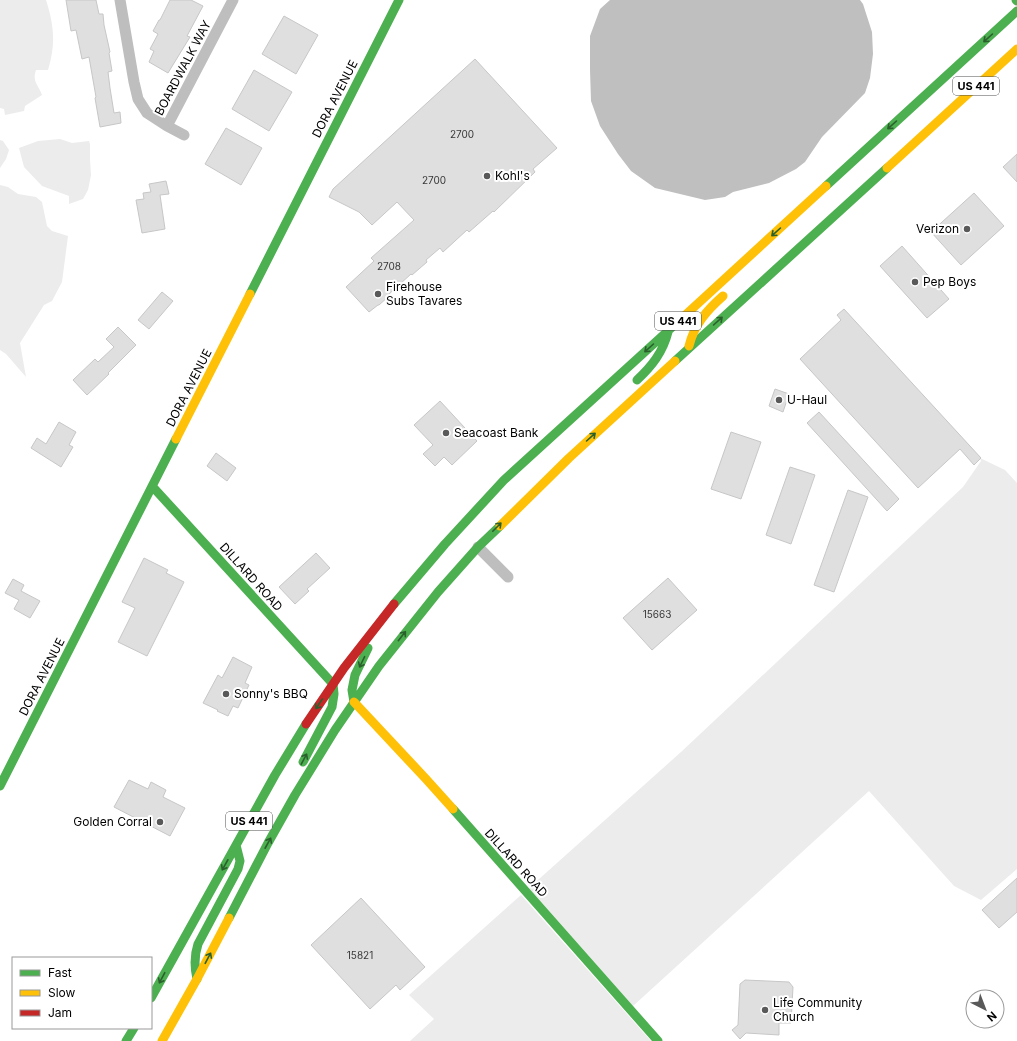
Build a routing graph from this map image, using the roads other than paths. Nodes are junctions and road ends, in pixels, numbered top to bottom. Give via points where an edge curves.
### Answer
1 (120, 0) edge
2 (233, 0) edge
3 (399, 0) edge
4 (1017, 12) edge
5 (1017, 49) edge
6 (167, 126) junction
7 (184, 135) dead end
8 (796, 213) junction
9 (785, 236) dead end
10 (730, 289) dead end
11 (668, 330) junction
12 (689, 348) junction
13 (628, 388) dead end
14 (579, 435) dead end
15 (569, 458) junction
16 (152, 486) junction
17 (478, 547) junction
18 (508, 577) dead end
19 (385, 614) junction
20 (333, 684) junction
21 (354, 702) junction
22 (0, 786) edge
23 (295, 795) junction
24 (236, 845) junction
25 (197, 979) junction
26 (152, 996) edge
27 (133, 1029) edge
28 (126, 1041) edge
29 (162, 1041) edge
30 (658, 1041) edge

1 - 6 street via 138,99 146,113
2 - 6 street, BOARDWALK WAY
3 - 16 main road, DORA AVENUE
4 -> 8 main road, US 441
12 -> 5 main road, US 441
6 - 7 street
8 - 9 main road
8 -> 11 main road, US 441
10 - 12 main road via 697,323
11 - 13 main road via 666,342 659,356
11 -> 19 main road, US 441 via 500,485 421,570
15 -> 12 main road, US 441
14 - 15 main road
17 -> 15 main road, US 441
16 - 20 main road, DILLARD ROAD
16 - 22 main road, DORA AVENUE
17 - 18 street
21 -> 17 main road, US 441 via 406,631
19 - 20 main road, US 441
19 -> 21 main road via 356,675 352,690
23 -> 20 main road via 292,785 295,776 332,707
20 -> 24 main road, US 441 via 272,780
21 - 23 main road, US 441
21 - 30 main road, DILLARD ROAD
25 -> 23 main road, US 441
24 - 25 main road via 240,860 238,869 194,955
24 -> 26 main road, US 441
25 - 29 main road, US 441
27 - 28 main road

